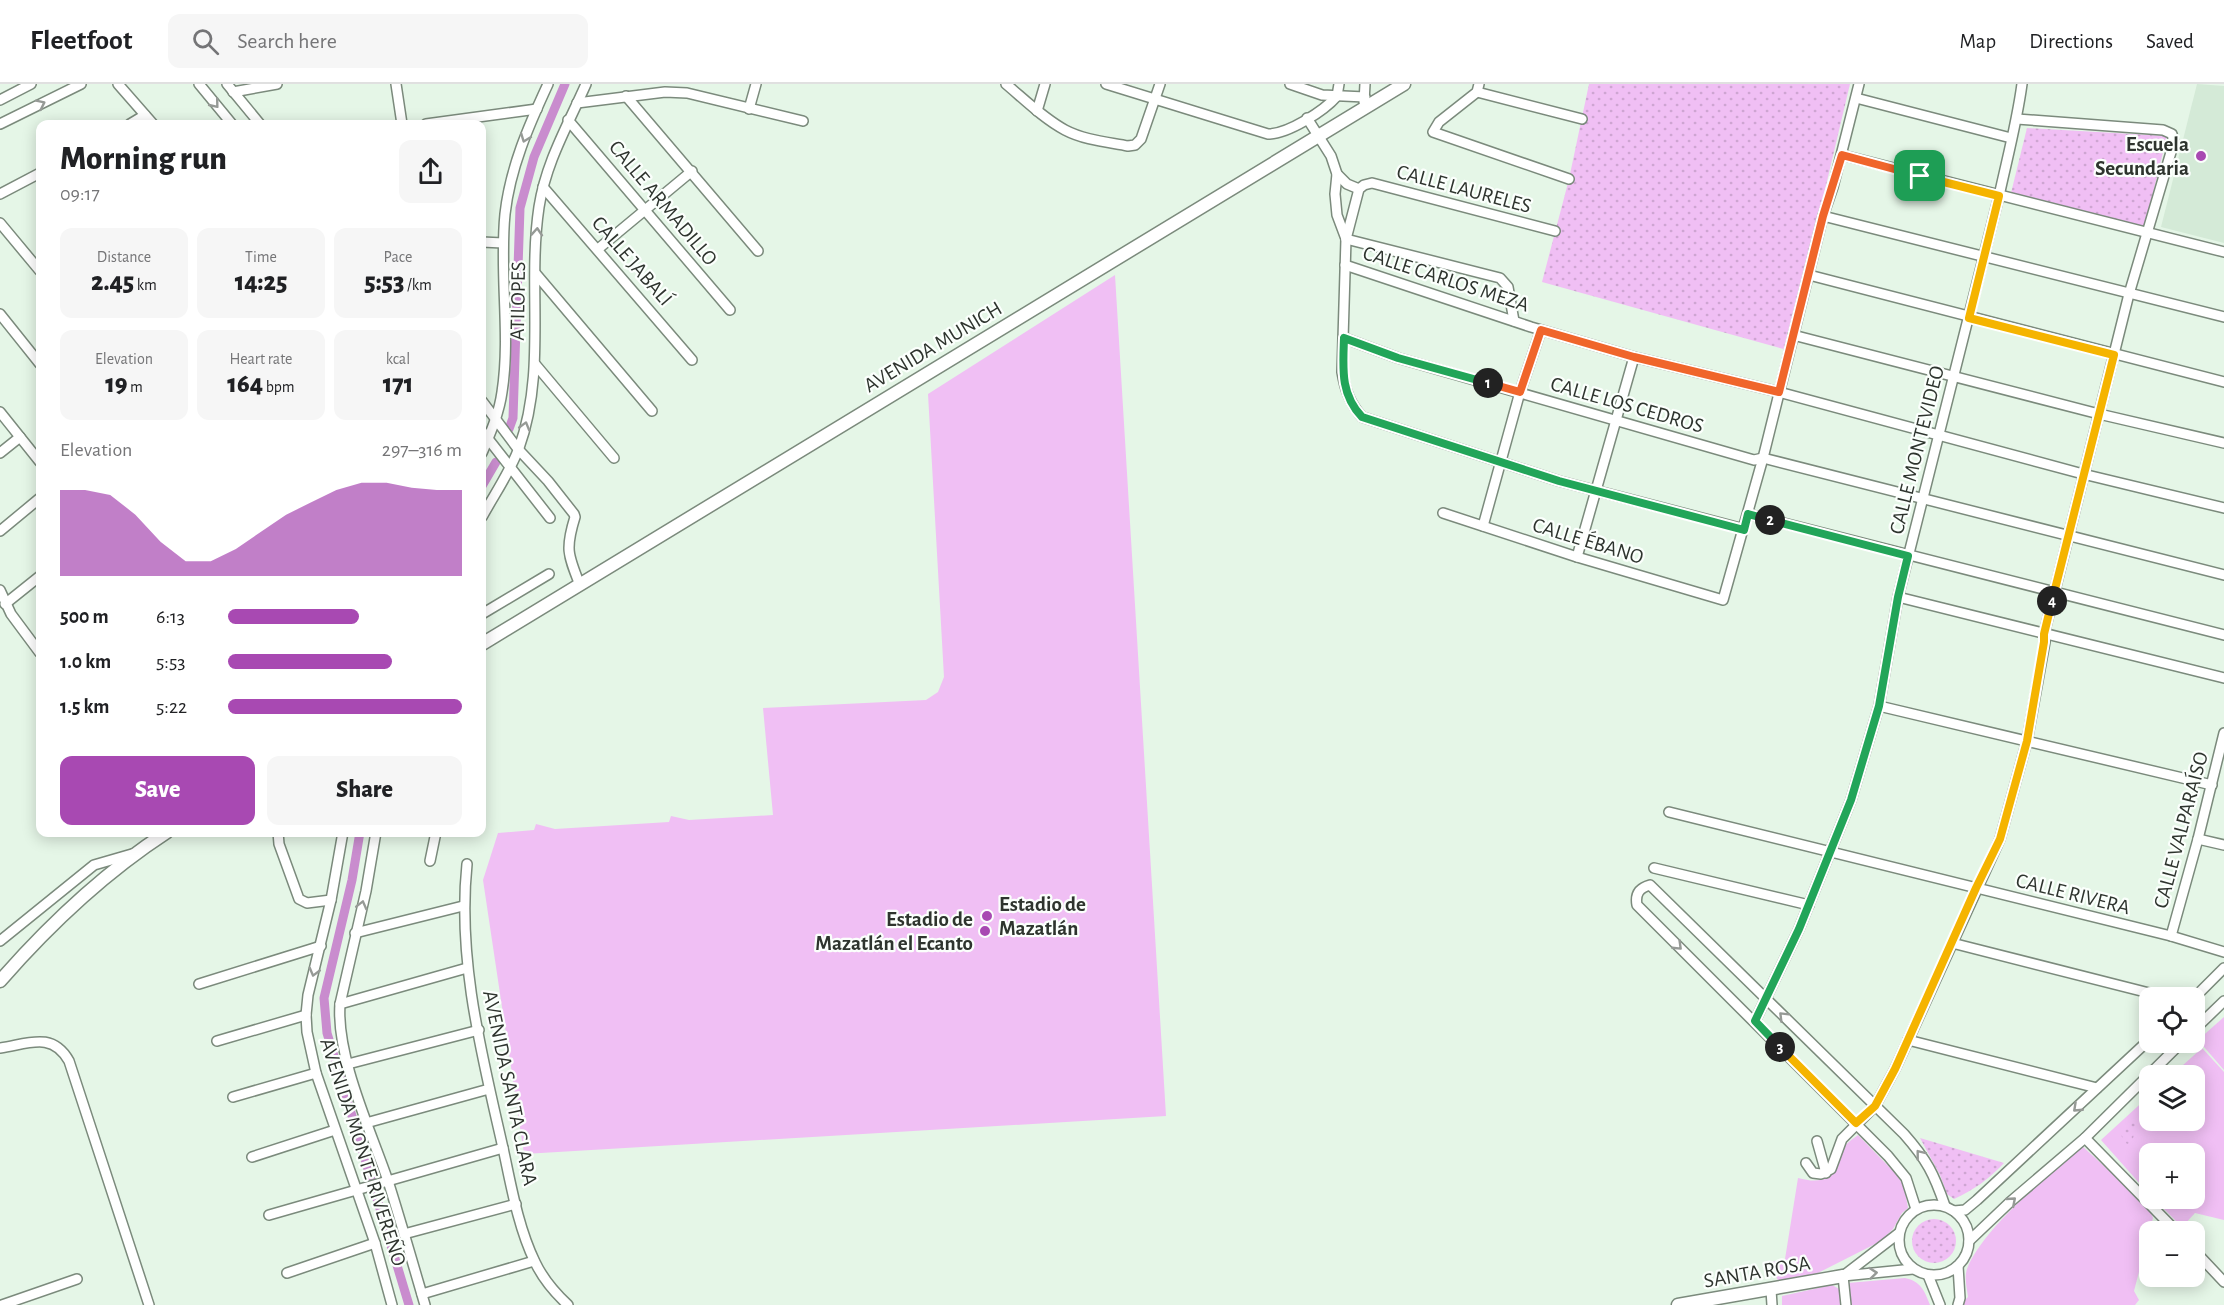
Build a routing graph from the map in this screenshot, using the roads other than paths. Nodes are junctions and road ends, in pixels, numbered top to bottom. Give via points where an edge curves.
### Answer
1 (31, 84) edge
2 (81, 84) edge
3 (118, 84) edge
4 (199, 84) edge
5 (278, 84) edge
6 (396, 84) edge
7 (548, 84) edge
8 (586, 84) edge
9 (756, 84) edge
10 (1006, 84) edge
11 (1045, 84) edge
12 (1106, 84) edge
13 (1160, 84) edge
14 (1290, 84) edge
15 (1339, 84) edge
16 (1365, 84) edge
17 (1404, 84) edge
18 (1859, 84) edge
19 (2022, 84) edge
20 (230, 88) edge
21 (1478, 88) edge
22 (626, 96) junction
23 (1337, 96) junction
24 (1365, 97) junction
25 (1856, 98) junction
26 (1156, 99) junction
27 (0, 100) edge
28 (577, 103) junction
29 (749, 108) junction
30 (537, 109) junction
31 (1362, 110) junction
32 (1037, 111) junction
33 (145, 115) junction
34 (1308, 118) junction
35 (1582, 119) dead end
36 (2017, 119) junction
37 (137, 120) edge
38 (149, 120) edge
39 (229, 120) edge
40 (257, 120) edge
41 (401, 120) edge
42 (474, 120) edge
43 (568, 120) junction
44 (803, 121) dead end
45 (0, 124) edge
46 (1319, 136) junction
47 (2011, 138) junction
48 (1842, 155) junction
49 (692, 171) junction
50 (1337, 174) junction
51 (36, 176) edge
52 (1569, 179) dead end
53 (543, 187) junction
54 (1361, 187) junction
55 (0, 194) edge
56 (1999, 196) junction
57 (644, 210) junction
58 (1823, 216) junction
59 (0, 223) edge
60 (1556, 231) dead end
61 (2148, 233) junction
62 (1346, 239) junction
63 (486, 242) edge
64 (503, 243) junction
65 (598, 249) junction
66 (758, 251) dead end
67 (2224, 252) edge
68 (1984, 257) junction
69 (1345, 265) junction
70 (36, 266) edge
71 (536, 274) junction
72 (1809, 275) junction
73 (2129, 294) junction
74 (730, 310) dead end
75 (0, 314) edge
76 (2224, 317) edge
77 (1969, 318) junction
78 (1514, 321) junction
79 (1541, 330) junction
80 (1793, 335) junction
81 (1344, 338) junction
82 (2114, 355) junction
83 (1634, 357) junction
84 (36, 359) edge
85 (692, 360) dead end
86 (535, 364) junction
87 (1954, 376) junction
88 (2224, 382) edge
89 (1520, 392) junction
90 (1779, 392) junction
91 (486, 406) edge
92 (652, 411) dead end
93 (0, 412) edge
94 (2099, 414) junction
95 (496, 419) junction
96 (1615, 421) junction
97 (486, 434) edge
98 (486, 436) edge
99 (1938, 436) junction
100 (20, 437) junction
101 (2224, 443) edge
102 (518, 449) junction
103 (0, 453) edge
104 (36, 457) edge
105 (614, 458) dead end
106 (1763, 458) junction
107 (1501, 462) junction
108 (509, 468) junction
109 (2083, 474) junction
110 (1596, 491) junction
111 (1922, 498) junction
112 (36, 501) edge
113 (2224, 508) edge
114 (486, 510) edge
115 (1443, 513) dead end
116 (1748, 514) junction
117 (550, 518) dead end
118 (1483, 526) junction
119 (1744, 530) junction
120 (0, 531) edge
121 (2068, 535) junction
122 (1908, 556) junction
123 (1577, 557) junction
124 (549, 574) dead end
125 (2224, 574) edge
126 (36, 579) edge
127 (580, 585) junction
128 (0, 590) edge
129 (2054, 593) junction
130 (1898, 597) junction
131 (5, 604) junction
132 (486, 612) edge
133 (2044, 634) junction
134 (2224, 635) edge
135 (486, 642) edge
136 (36, 647) edge
137 (2224, 678) edge
138 (1879, 706) junction
139 (2224, 733) edge
140 (2027, 741) junction
141 (2212, 785) junction
142 (1669, 812) dead end
143 (160, 837) edge
144 (278, 837) edge
145 (342, 837) edge
146 (375, 837) edge
147 (435, 837) edge
148 (2198, 839) junction
149 (2224, 845) edge
150 (1830, 851) junction
151 (134, 854) junction
152 (430, 861) dead end
153 (467, 864) dead end
154 (1653, 868) dead end
155 (1976, 888) junction
156 (331, 900) junction
157 (1809, 905) junction
158 (463, 906) junction
159 (355, 933) junction
160 (2171, 936) junction
161 (0, 941) edge
162 (1952, 943) junction
163 (321, 946) junction
164 (2224, 952) edge
165 (467, 968) junction
166 (2224, 968) edge
167 (0, 981) edge
168 (199, 984) dead end
169 (2205, 987) edge
170 (2139, 990) edge
171 (1766, 998) junction
172 (2224, 1001) edge
173 (340, 1004) junction
174 (306, 1015) junction
175 (2205, 1019) edge
176 (1755, 1021) junction
177 (479, 1030) junction
178 (1908, 1040) junction
179 (217, 1041) dead end
180 (0, 1048) edge
181 (2139, 1049) edge
182 (2171, 1053) edge
183 (348, 1064) junction
184 (316, 1073) junction
185 (2097, 1088) junction
186 (489, 1089) junction
187 (233, 1097) dead end
188 (1875, 1106) junction
189 (366, 1123) junction
190 (1856, 1123) junction
191 (335, 1130) junction
192 (2085, 1138) junction
193 (1817, 1141) dead end
194 (503, 1148) junction
195 (252, 1157) dead end
196 (1806, 1163) dead end
197 (1826, 1173) junction
198 (387, 1181) junction
199 (358, 1190) junction
200 (516, 1204) junction
201 (1916, 1209) junction
202 (1950, 1209) junction
203 (269, 1215) dead end
204 (2166, 1221) edge
205 (1899, 1233) junction
206 (404, 1234) junction
207 (1969, 1241) junction
208 (375, 1243) junction
209 (534, 1261) junction
210 (2205, 1262) edge
211 (1958, 1266) junction
212 (1913, 1269) junction
213 (287, 1273) dead end
214 (1928, 1275) junction
215 (1843, 1276) junction
216 (77, 1279) dead end
217 (2224, 1282) edge
218 (1771, 1290) junction
219 (422, 1294) junction
220 (389, 1304) edge
221 (2, 1305) edge
222 (148, 1305) edge
223 (425, 1305) edge
224 (568, 1305) edge
225 (1678, 1305) edge
226 (1772, 1305) edge
227 (1846, 1305) edge
228 (1940, 1305) edge
229 (1959, 1305) edge

1 - 27 street
45 -> 2 street
3 - 33 street
4 -> 39 street
5 - 20 street
6 - 41 street
7 - 30 street
8 - 28 street, ATILOPES
9 - 29 street
10 - 32 street
11 - 32 street
12 - 26 street
13 - 26 street
14 - 23 street
15 - 23 street
16 - 24 street
17 - 31 main road, AVENIDA MUNICH
18 - 25 street
19 - 36 street, CALLE MONTEVIDEO
20 - 40 street
21 - 35 street
21 - 52 street via 1438,122 1436,134
22 - 28 street
22 - 29 street via 687,93
22 - 49 street
23 - 24 street
23 - 34 street
24 - 31 street
25 - 47 street
25 - 48 street
26 - 32 street via 1141,139 1128,146 1066,130
26 - 34 street via 1261,133 1274,134
28 - 43 street, ATILOPES
29 - 44 street
30 - 42 street
30 -> 64 street via 518,155 508,194
31 - 46 main road, AVENIDA MUNICH
33 - 37 street
33 - 38 street
34 - 46 street
36 - 47 street, CALLE MONTEVIDEO
36 - 61 street via 2163,130 2172,134 2174,142
43 - 53 street, ATILOPES
43 - 57 street, CALLE ARMADILLO
46 - 50 street
46 - 127 main road, AVENIDA MUNICH
47 - 56 street, CALLE MONTEVIDEO
48 - 56 street
48 - 58 street
49 - 57 street
49 - 66 street
50 - 54 street via 1347,184
50 - 62 street via 1337,215
51 - 55 street
53 - 65 street, CALLE JABALÍ
71 -> 53 street, ATILOPES
54 - 60 street, CALLE LAURELES via 1371,183
54 - 62 street
56 - 61 street
56 - 68 street, CALLE MONTEVIDEO
57 - 65 street
57 - 74 street, CALLE ARMADILLO
58 - 68 street
58 - 72 street
59 - 70 street
61 - 67 street
61 - 73 street
62 - 69 street
62 - 78 street via 1500,278 1508,287
63 - 64 street
64 - 95 street via 504,376
65 - 85 street, CALLE JABALÍ
68 - 73 street
68 - 77 street, CALLE MONTEVIDEO
69 - 78 street, CALLE CARLOS MEZA
69 - 81 street
71 - 86 street, ATILOPES
71 - 92 street
72 - 77 street
72 - 80 street
73 - 76 street
73 - 82 street
75 - 84 street
77 - 82 street
77 - 87 street, CALLE MONTEVIDEO
78 - 79 street, CALLE CARLOS MEZA
79 - 83 street, CALLE CARLOS MEZA
79 - 89 street
80 - 87 street
80 - 90 street
81 - 89 street, CALLE LOS CEDROS via 1398,358
81 - 107 street via 1345,388 1362,417
82 - 88 street
82 - 94 street
83 - 90 street, CALLE CARLOS MEZA
83 - 96 street
102 -> 86 street, ATILOPES via 528,416
86 - 105 street
87 - 94 street
87 - 99 street, CALLE MONTEVIDEO
89 - 96 street, CALLE LOS CEDROS
89 - 107 street
90 - 99 street, CALLE CARLOS MEZA
90 - 106 street
91 - 95 street
93 - 100 street
94 - 101 street
94 - 109 street
95 - 97 street
95 - 102 street
96 - 106 street, CALLE LOS CEDROS via 1754,460
96 - 110 street
98 - 108 street
99 - 109 street, CALLE CARLOS MEZA
99 - 111 street, CALLE MONTEVIDEO
100 - 103 street
100 - 104 street
102 - 108 street, ATILOPES
102 - 127 street via 574,514 568,555
106 - 111 street, CALLE LOS CEDROS
106 - 116 street
107 - 110 street
107 - 118 street
108 - 114 street, ATILOPES
108 - 117 street
109 - 113 street, CALLE CARLOS MEZA
109 - 121 street
110 - 119 street
110 - 123 street
111 - 121 street, CALLE LOS CEDROS
111 - 122 street, CALLE MONTEVIDEO
112 - 120 street
115 - 118 street, CALLE ÉBANO
116 - 119 street
116 - 122 street
118 - 123 street, CALLE ÉBANO
119 - 123 street, CALLE ÉBANO via 1724,600
121 - 125 street, CALLE LOS CEDROS
121 - 129 street
122 - 129 street
122 - 130 street, CALLE MONTEVIDEO
124 - 132 street
126 - 131 street
127 - 135 main road, AVENIDA MUNICH
128 - 131 street
129 - 133 street
129 - 134 street
130 - 133 street
130 - 138 street, CALLE MONTEVIDEO
131 - 136 street
133 - 137 street
133 - 140 street
138 - 140 street
138 - 150 street, CALLE MONTEVIDEO via 1851,800
139 - 141 street, CALLE VALPARAÍSO
140 - 141 street
140 - 155 street via 2000,839
141 - 148 street, CALLE VALPARAÍSO
142 - 150 street, CALLE RIVERA
143 - 151 main road
144 - 156 street via 299,899 307,903
145 - 156 street, AVENIDA MONTE RIVEREÑO
159 -> 146 street, AVENIDA MONTE RIVEREÑO
147 - 152 street
148 - 149 street
148 - 160 street, CALLE VALPARAÍSO
150 - 155 street, CALLE RIVERA
150 - 157 street, CALLE MONTEVIDEO
151 - 161 street via 94,865
151 - 167 main road via 41,935
153 - 158 street, AVENIDA SANTA CLARA
154 - 157 street
155 - 160 street, CALLE RIVERA
155 - 162 street
156 - 163 street, AVENIDA MONTE RIVEREÑO
157 - 171 street, CALLE MONTEVIDEO
158 - 159 street
158 - 165 street, AVENIDA SANTA CLARA
159 - 173 street, AVENIDA MONTE RIVEREÑO
160 - 164 street, CALLE RIVERA
162 - 170 street
162 - 178 street
163 - 168 street
163 -> 174 street, AVENIDA MONTE RIVEREÑO
165 - 173 street
165 - 177 street, AVENIDA SANTA CLARA
166 - 169 street
171 - 176 street, CALLE MONTEVIDEO
171 -> 176 street via 1650,885 1639,890 1637,905
188 -> 171 street
172 - 175 street
173 - 183 street, AVENIDA MONTE RIVEREÑO via 341,1036
174 - 179 street
174 - 184 street, AVENIDA MONTE RIVEREÑO
176 - 190 street
177 - 183 street
177 - 186 street, AVENIDA SANTA CLARA
178 - 185 street
178 - 188 street
180 - 222 street via 48,1042 62,1049 69,1061
181 - 185 street
182 - 192 street
183 - 189 street, AVENIDA MONTE RIVEREÑO
184 - 187 street
184 - 191 street, AVENIDA MONTE RIVEREÑO
185 -> 202 street via 1965,1210
186 - 189 street
186 - 194 street, AVENIDA SANTA CLARA
188 - 190 street
202 -> 188 street via 1923,1155
189 - 198 street, AVENIDA MONTE RIVEREÑO
190 - 197 street via 1842,1139 1836,1160
190 - 201 street via 1906,1178
191 - 195 street
191 - 199 street, AVENIDA MONTE RIVEREÑO
192 - 204 street
207 -> 192 street
193 - 197 street
194 - 198 street
194 - 200 street, AVENIDA SANTA CLARA
196 - 197 street via 1813,1173
198 - 199 street
198 - 206 street, AVENIDA MONTE RIVEREÑO
199 - 203 street
199 - 208 street, AVENIDA MONTE RIVEREÑO
200 - 206 street
200 - 209 street, AVENIDA SANTA CLARA
201 - 202 street via 1925,1205
201 - 205 street via 1908,1215
202 - 207 street via 1963,1219
205 - 212 street via 1901,1253
205 - 215 street
206 - 219 street, AVENIDA MONTE RIVEREÑO
207 - 211 street
208 - 213 street
208 - 220 street, AVENIDA MONTE RIVEREÑO
209 - 219 street
209 - 224 street, AVENIDA SANTA CLARA
210 - 217 street
211 - 214 street via 1939,1275
211 - 229 street
212 - 214 street
215 -> 212 street
214 - 228 street
215 - 218 main road, SANTA ROSA
215 - 227 street
216 - 221 street
218 - 225 main road, SANTA ROSA
218 - 226 street
219 - 223 street, AVENIDA MONTE RIVEREÑO

